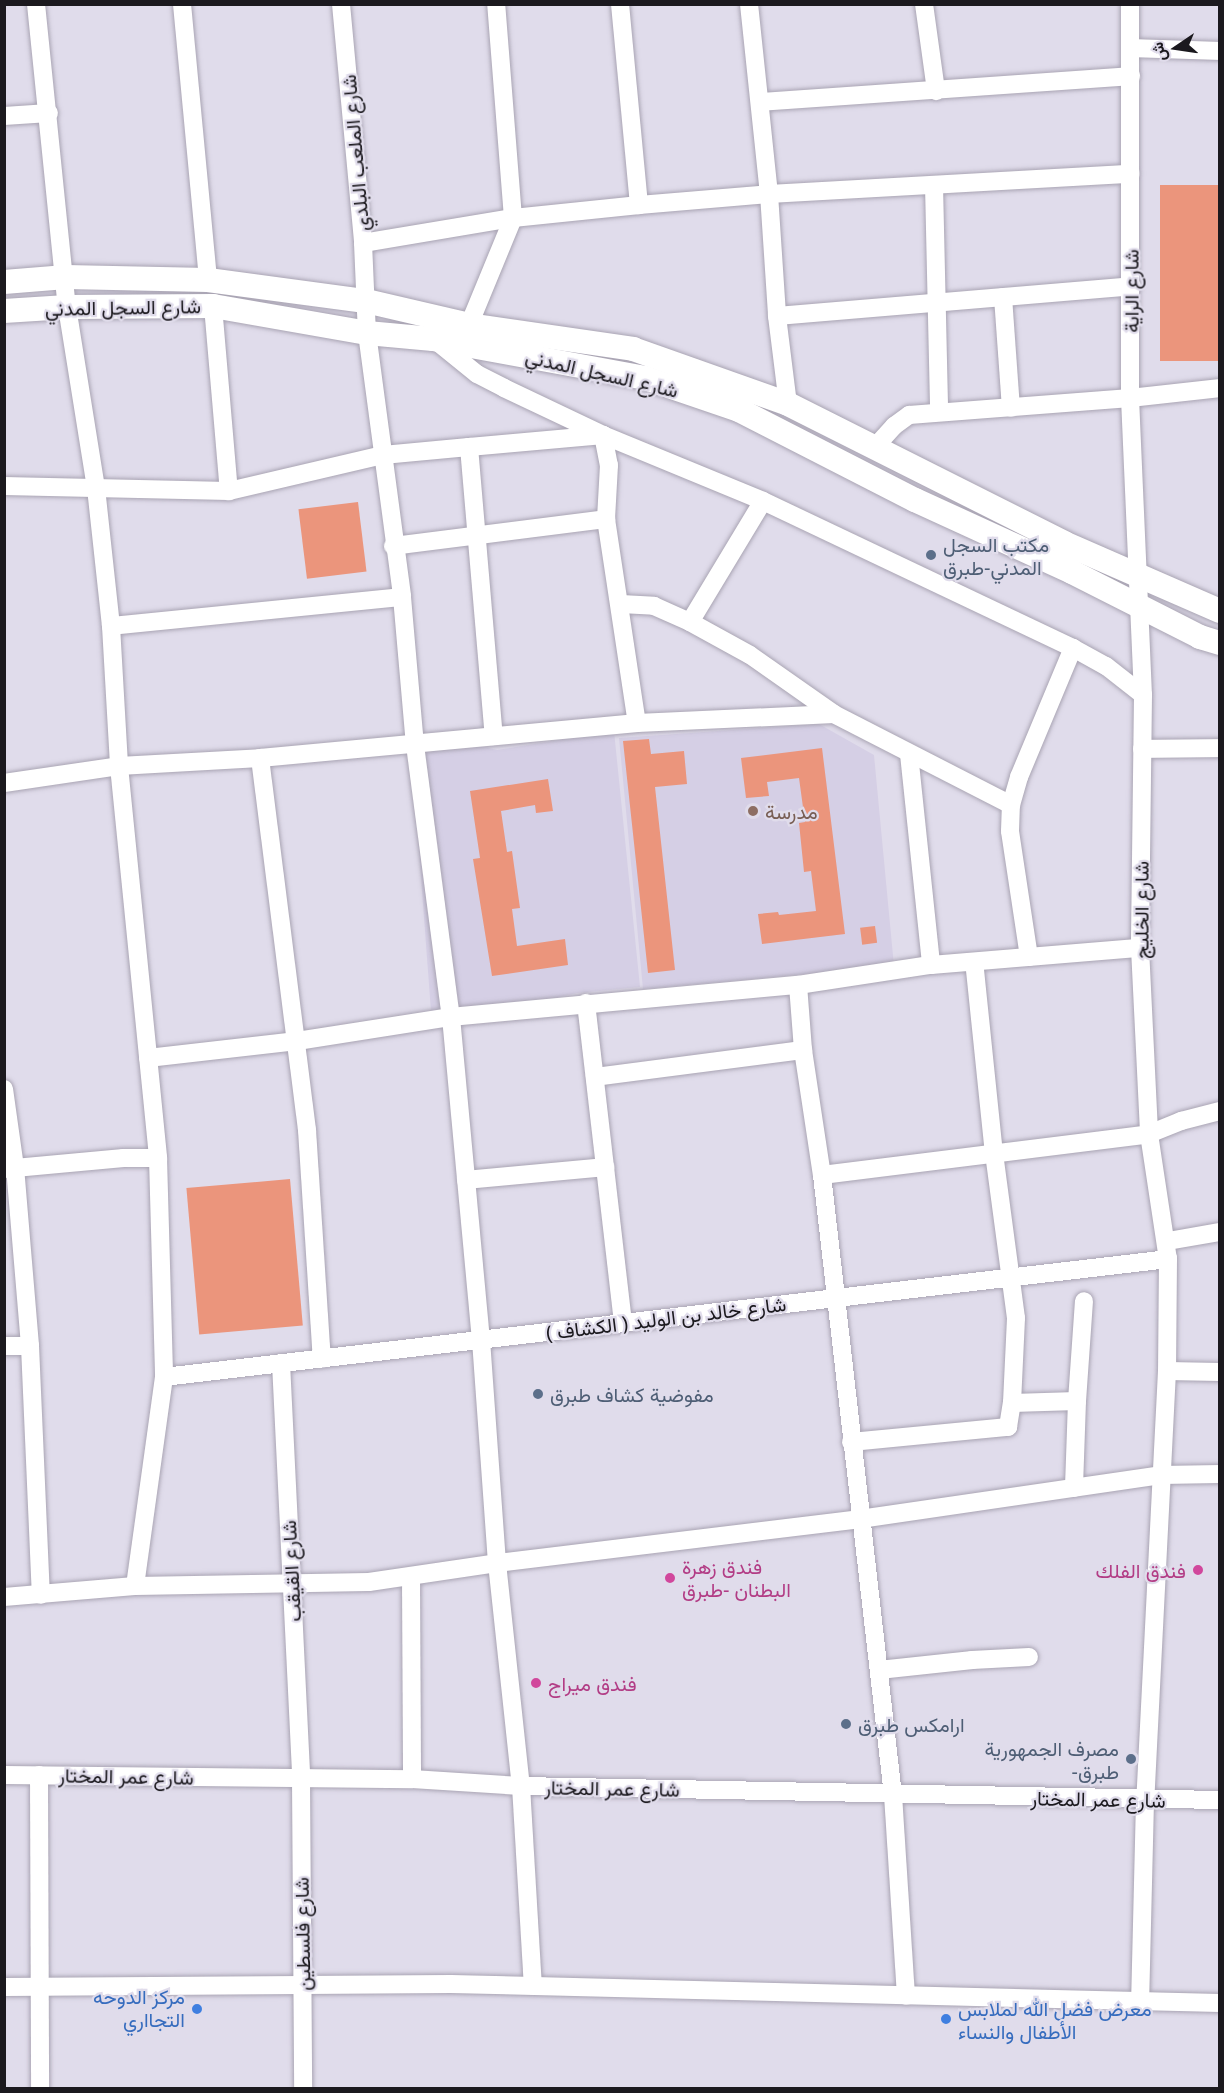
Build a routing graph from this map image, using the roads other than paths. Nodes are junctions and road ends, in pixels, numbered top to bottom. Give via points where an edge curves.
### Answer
1 (36, 4) edge
2 (182, 4) edge
3 (342, 4) edge
4 (496, 4) edge
5 (621, 4) edge
6 (748, 4) edge
7 (924, 4) edge
8 (1131, 4) edge
9 (1131, 48) junction
10 (1220, 51) edge
11 (1131, 76) junction
12 (936, 91) junction
13 (760, 102) junction
14 (49, 113) junction
15 (4, 116) edge
16 (1130, 174) junction
17 (934, 185) junction
18 (769, 194) junction
19 (639, 205) junction
20 (513, 218) junction
21 (363, 243) junction
22 (66, 277) junction
23 (208, 280) junction
24 (4, 282) edge
25 (1132, 286) junction
26 (1003, 297) junction
27 (366, 301) junction
28 (937, 302) junction
29 (213, 306) junction
30 (68, 307) junction
31 (4, 312) edge
32 (777, 316) junction
33 (468, 324) junction
34 (367, 333) junction
35 (433, 339) junction
36 (1220, 388) edge
37 (1130, 398) junction
38 (788, 404) junction
39 (1011, 408) junction
40 (939, 411) junction
41 (603, 435) junction
42 (876, 446) junction
43 (469, 447) junction
44 (383, 455) junction
45 (4, 486) edge
46 (96, 488) junction
47 (229, 491) junction
48 (763, 501) junction
49 (606, 519) junction
50 (477, 534) junction
51 (393, 546) junction
52 (1138, 577) junction
53 (402, 597) junction
54 (621, 604) junction
55 (1139, 608) junction
56 (1220, 611) edge
57 (690, 622) junction
58 (111, 626) junction
59 (1220, 643) edge
60 (1073, 648) junction
61 (1143, 695) junction
62 (834, 714) junction
63 (637, 723) junction
64 (494, 736) junction
65 (415, 745) junction
66 (1220, 748) edge
67 (1142, 749) junction
68 (909, 754) junction
69 (260, 758) junction
70 (119, 766) junction
71 (4, 783) edge
72 (1011, 805) junction
73 (1140, 948) junction
74 (1029, 957) junction
75 (974, 962) junction
76 (931, 965) junction
77 (798, 985) junction
78 (586, 1003) junction
79 (451, 1017) junction
80 (297, 1041) junction
81 (803, 1050) junction
82 (148, 1058) junction
83 (595, 1077) junction
84 (4, 1089) edge
85 (1220, 1111) edge
86 (1149, 1134) junction
87 (994, 1154) junction
88 (158, 1158) junction
89 (605, 1167) junction
90 (10, 1168) edge
91 (822, 1174) junction
92 (466, 1180) junction
93 (1220, 1232) edge
94 (1168, 1250) junction
95 (1012, 1277) junction
96 (835, 1298) junction
97 (1084, 1301) dead end
98 (623, 1323) junction
99 (481, 1340) junction
100 (4, 1346) edge
101 (30, 1346) junction
102 (322, 1359) junction
103 (281, 1363) junction
104 (1167, 1371) junction
105 (1220, 1372) edge
106 (164, 1377) junction
107 (1077, 1401) junction
108 (1012, 1403) junction
109 (851, 1442) junction
110 (1220, 1474) edge
111 (1161, 1475) junction
112 (1074, 1488) junction
113 (860, 1519) junction
114 (497, 1563) junction
115 (411, 1578) junction
116 (291, 1583) junction
117 (135, 1586) junction
118 (41, 1595) junction
119 (4, 1597) edge
120 (1029, 1657) dead end
121 (879, 1670) junction
122 (4, 1775) edge
123 (39, 1775) junction
124 (301, 1779) junction
125 (412, 1779) junction
126 (521, 1786) junction
127 (893, 1795) junction
128 (1145, 1800) junction
129 (1220, 1800) edge
130 (303, 1983) junction
131 (533, 1986) junction
132 (40, 1987) junction
133 (4, 1988) edge
134 (906, 1996) junction
135 (1140, 2001) junction
136 (1220, 2002) edge
137 (40, 2088) edge
138 (303, 2088) edge

1 - 14 street
2 - 23 street
3 - 21 street, شارع الملعب البلدي
4 - 20 street
5 - 19 street
6 - 13 street
7 - 12 street
8 - 9 street, شارع الراية
9 - 10 street
9 - 11 street, شارع الراية
11 - 12 street
11 - 16 street, شارع الراية
12 - 13 street
13 - 18 street
14 - 15 street
14 - 22 street
16 - 17 street
16 - 25 street, شارع الراية
17 - 18 street
17 - 28 street
18 - 19 street
18 - 32 street
19 - 20 street
20 - 21 street
20 - 33 street
21 - 27 street, شارع الملعب البلدي
22 - 23 street, شارع السجل المدني
22 - 24 street, شارع السجل المدني
22 - 30 street
23 - 27 street, شارع السجل المدني
25 - 26 street
25 - 37 street, شارع الراية
26 - 28 street
26 - 39 street
27 - 33 street, شارع السجل المدني
27 - 34 street, شارع الملعب البلدي
28 - 32 street
28 - 40 street
29 - 30 street, شارع السجل المدني
29 - 34 street, شارع السجل المدني
29 - 47 street
30 - 31 street, شارع السجل المدني
30 - 46 street
32 - 38 street
33 - 38 street, شارع السجل المدني via 633,349
34 - 35 street, شارع السجل المدني
34 - 44 street, شارع الملعب البلدي
35 - 41 street via 477,374
35 - 55 street, شارع السجل المدني via 645,378 739,410
36 - 37 street
37 - 39 street
37 - 52 street, شارع الراية
38 - 42 street, شارع السجل المدني
39 - 40 street
40 - 42 street via 909,415
41 - 43 street
41 - 48 street
41 - 49 street via 609,465
42 - 52 street, شارع السجل المدني
43 - 44 street
43 - 50 street
44 - 47 street
44 - 51 street, شارع الملعب البلدي
45 - 46 street
46 - 47 street
46 - 58 street
48 - 57 street
48 - 60 street
49 - 50 street
49 - 54 street
50 - 51 street
50 - 64 street
51 - 53 street, شارع الملعب البلدي
52 - 55 street, شارع الخليج
52 - 56 street, شارع السجل المدني
53 - 58 street
53 - 65 street, شارع الملعب البلدي
54 - 57 street via 654,606
54 - 63 street
55 - 59 street, شارع السجل المدني
55 - 61 street, شارع الخليج
57 - 62 street via 750,655
58 - 70 street
60 - 61 street via 1106,666
60 - 72 street
61 - 67 street, شارع الخليج
62 - 63 street
62 - 68 street
63 - 64 street
64 - 65 street
65 - 69 street
65 - 79 street, شارع الملعب البلدي
66 - 67 street
67 - 73 street, شارع الخليج
68 - 72 street
68 - 76 street
69 - 70 street
69 - 80 street
70 - 71 street
70 - 82 street
72 - 74 street via 1011,838
73 - 74 street
73 - 86 street, شارع الخليج
74 - 75 street
75 - 76 street
75 - 87 street
76 - 77 street
77 - 78 street
77 - 81 street
78 - 79 street
78 - 83 street
79 - 80 street
79 - 92 street, شارع الملعب البلدي
80 - 82 street
80 - 102 street via 308,1130
81 - 83 street
81 - 91 street
82 - 88 street
83 - 89 street
84 - 90 street
85 - 86 street
86 - 87 street
86 - 94 street, شارع الخليج
87 - 91 street
87 - 95 street
88 - 90 street
88 - 106 street
89 - 92 street
89 - 98 street
90 - 101 street
91 - 96 street
92 - 99 street, شارع الملعب البلدي
93 - 94 street, شارع خالد بن الوليد ( الكشاف )
94 - 95 street, شارع خالد بن الوليد ( الكشاف )
94 - 104 street, شارع الخليج
95 - 96 street, شارع خالد بن الوليد ( الكشاف )
95 - 108 street via 1016,1318
96 - 98 street, شارع خالد بن الوليد ( الكشاف )
96 - 109 street
97 - 107 street
98 - 99 street, شارع خالد بن الوليد ( الكشاف )
99 - 102 street, شارع خالد بن الوليد ( الكشاف )
99 - 114 street, شارع الملعب البلدي
100 - 101 street
101 - 118 street
102 - 103 street, شارع خالد بن الوليد ( الكشاف )
103 - 106 street, شارع خالد بن الوليد ( الكشاف )
103 - 116 street, شارع القيقب
104 - 105 street
104 - 111 street, شارع الخليج
106 - 117 street
107 - 108 street
107 - 112 street
108 - 109 street via 1008,1427
109 - 113 street
110 - 111 street
111 - 112 street
111 - 128 street, شارع الخليج
112 - 113 street
113 - 114 street
113 - 121 street
114 - 115 street
114 - 126 street, شارع الملعب البلدي
115 - 116 street
115 - 125 street
116 - 117 street
116 - 124 street, شارع القيقب
117 - 118 street
118 - 119 street
120 - 121 street
121 - 127 street
122 - 123 street, شارع عمر المختار
123 - 124 street, شارع عمر المختار
123 - 132 street
124 - 125 street, شارع عمر المختار
124 - 130 street, شارع فلسطين
125 - 126 street, شارع عمر المختار
126 - 127 street, شارع عمر المختار
126 - 131 street, شارع الملعب البلدي
127 - 128 street, شارع عمر المختار
127 - 134 street
128 - 129 street, شارع عمر المختار
128 - 135 street, شارع الخليج
130 - 131 street
130 - 132 street
130 - 138 street, شارع فلسطين
131 - 134 street
132 - 133 street
132 - 137 street
134 - 135 street
135 - 136 street

